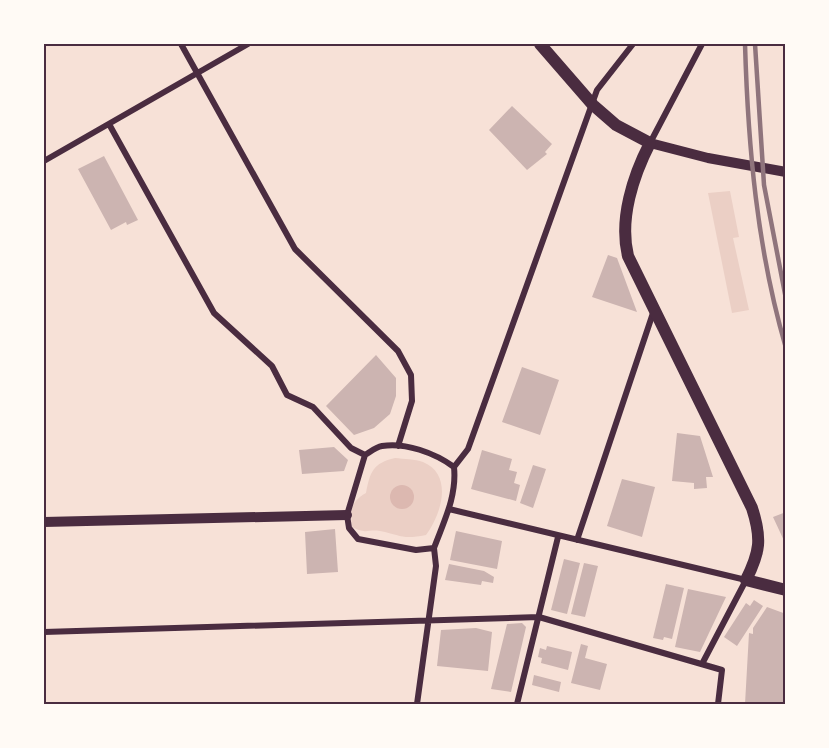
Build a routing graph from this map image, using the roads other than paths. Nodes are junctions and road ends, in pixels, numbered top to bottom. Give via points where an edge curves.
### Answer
1 (181, 44) edge
2 (248, 44) edge
3 (540, 44) edge
4 (633, 44) edge
5 (702, 44) edge
6 (197, 73) junction
7 (593, 105) junction
8 (109, 124) junction
9 (650, 143) junction
10 (44, 161) edge
11 (786, 172) edge
12 (654, 308) junction
13 (398, 446) junction
14 (365, 455) junction
15 (454, 466) junction
16 (449, 509) junction
17 (347, 515) junction
18 (44, 522) edge
19 (558, 537) junction
20 (577, 540) junction
21 (434, 548) junction
22 (746, 580) junction
23 (786, 590) edge
24 (539, 617) junction
25 (429, 620) junction
26 (44, 632) edge
27 (702, 664) junction
28 (417, 705) edge
29 (517, 705) edge
30 (718, 705) edge

1 - 6 street
2 - 6 street
3 - 7 main road
4 - 7 street via 597,90
5 - 9 street
6 - 8 street
6 - 13 street via 295,249 398,351 411,375 412,401
7 - 9 main road via 616,125
7 - 15 street via 468,449
8 - 10 street
8 - 14 street via 214,313 272,366 287,395 313,407 351,448
9 - 11 street
9 - 12 main road via 638,166 623,237 628,256
12 - 20 street
12 - 22 main road via 756,520 758,556
13 - 14 street via 380,446
13 - 15 street via 439,456
14 - 17 street
15 - 16 street
16 - 19 street
16 - 21 street
17 - 18 street
17 - 21 street via 349,528 358,539 416,550
19 - 20 street
19 - 24 street
20 - 22 street
21 - 25 street via 436,566
22 - 23 main road
22 - 27 street
24 - 25 street
24 - 27 street
24 - 29 street
25 - 26 street
25 - 28 street
27 - 30 street via 722,670

